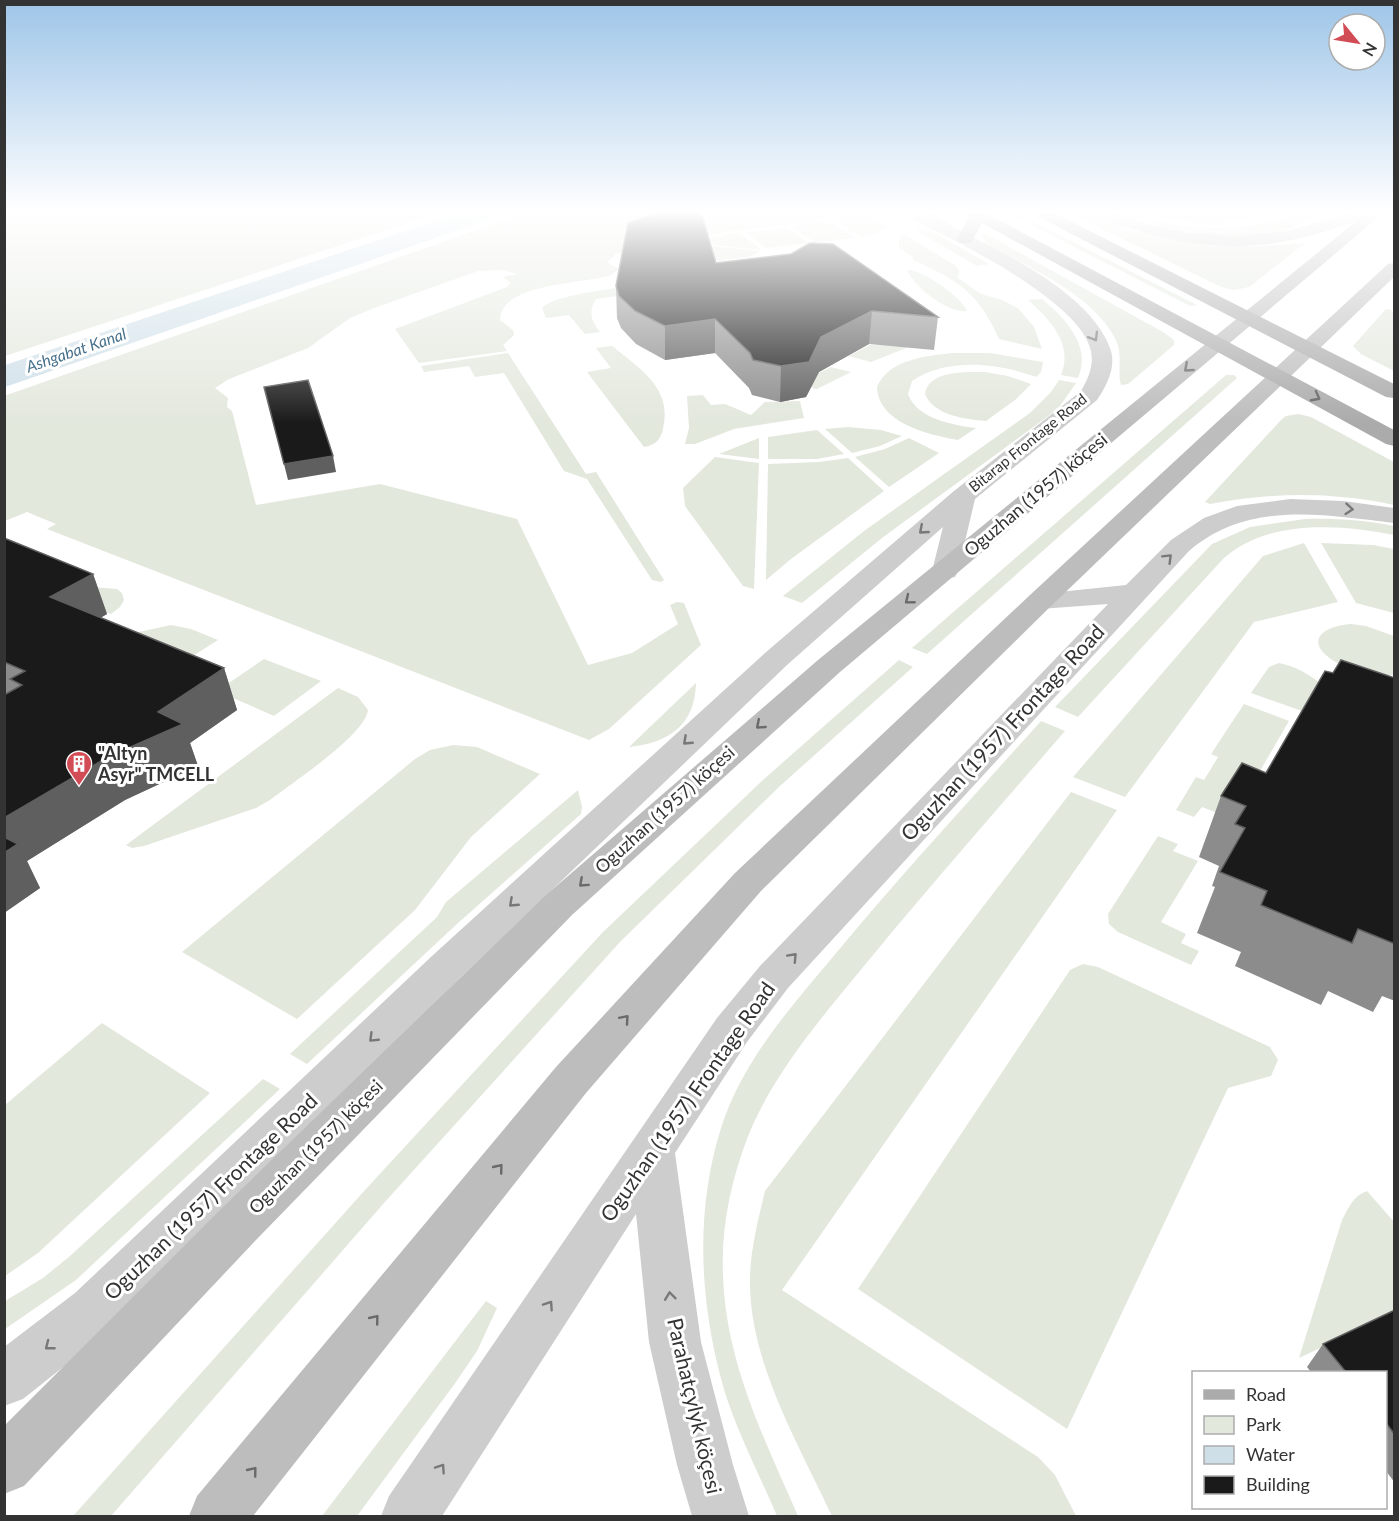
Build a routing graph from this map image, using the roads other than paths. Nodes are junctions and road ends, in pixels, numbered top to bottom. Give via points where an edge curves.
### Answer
1 (1034, 281) edge
2 (1100, 281) edge
3 (1178, 281) edge
4 (1293, 281) edge
5 (1381, 281) edge
6 (1250, 317) junction
7 (1216, 344) junction
8 (1310, 349) junction
9 (1277, 376) junction
10 (1395, 392) edge
11 (1395, 439) edge
12 (963, 496) junction
13 (1395, 516) edge
14 (945, 571) junction
15 (1135, 592) junction
16 (1040, 601) junction
17 (776, 658) joint
18 (652, 1151) junction
19 (239, 1224) junction
20 (93, 1311) junction
21 (4, 1380) edge
22 (4, 1466) edge
23 (217, 1516) edge
24 (409, 1516) edge
25 (721, 1516) edge

1 -> 12 street, Bitarap Frontage Road via 1074,310 1095,337 1102,366 1096,385 1077,406
2 - 7 main road
3 - 6 main road
4 - 6 main road, Oguzhan (1957) köçesi
5 - 8 main road
6 - 7 main road, Oguzhan (1957) köçesi
6 - 8 main road
7 - 9 main road
7 -> 14 main road, Oguzhan (1957) köçesi
8 - 9 main road
8 - 10 main road
9 -> 11 main road
9 - 16 main road
12 - 14 street
12 -> 17 street, Bitarap Frontage Road
15 -> 13 street via 1192,536 1240,513 1308,507
14 -> 19 main road, Oguzhan (1957) köçesi via 770,717 559,905
15 - 16 street
18 -> 15 street, Oguzhan (1957) Frontage Road via 732,1030 774,978
23 -> 16 main road via 571,1080 677,959 748,882
17 -> 20 street, Oguzhan (1957) Frontage Road via 446,966
24 -> 18 street, Oguzhan (1957) Frontage Road
25 -> 18 street, Parahatçylyk köçesi via 675,1342
19 - 20 street
19 - 22 main road, Oguzhan (1957) köçesi
20 -> 21 street, Oguzhan (1957) Frontage Road

